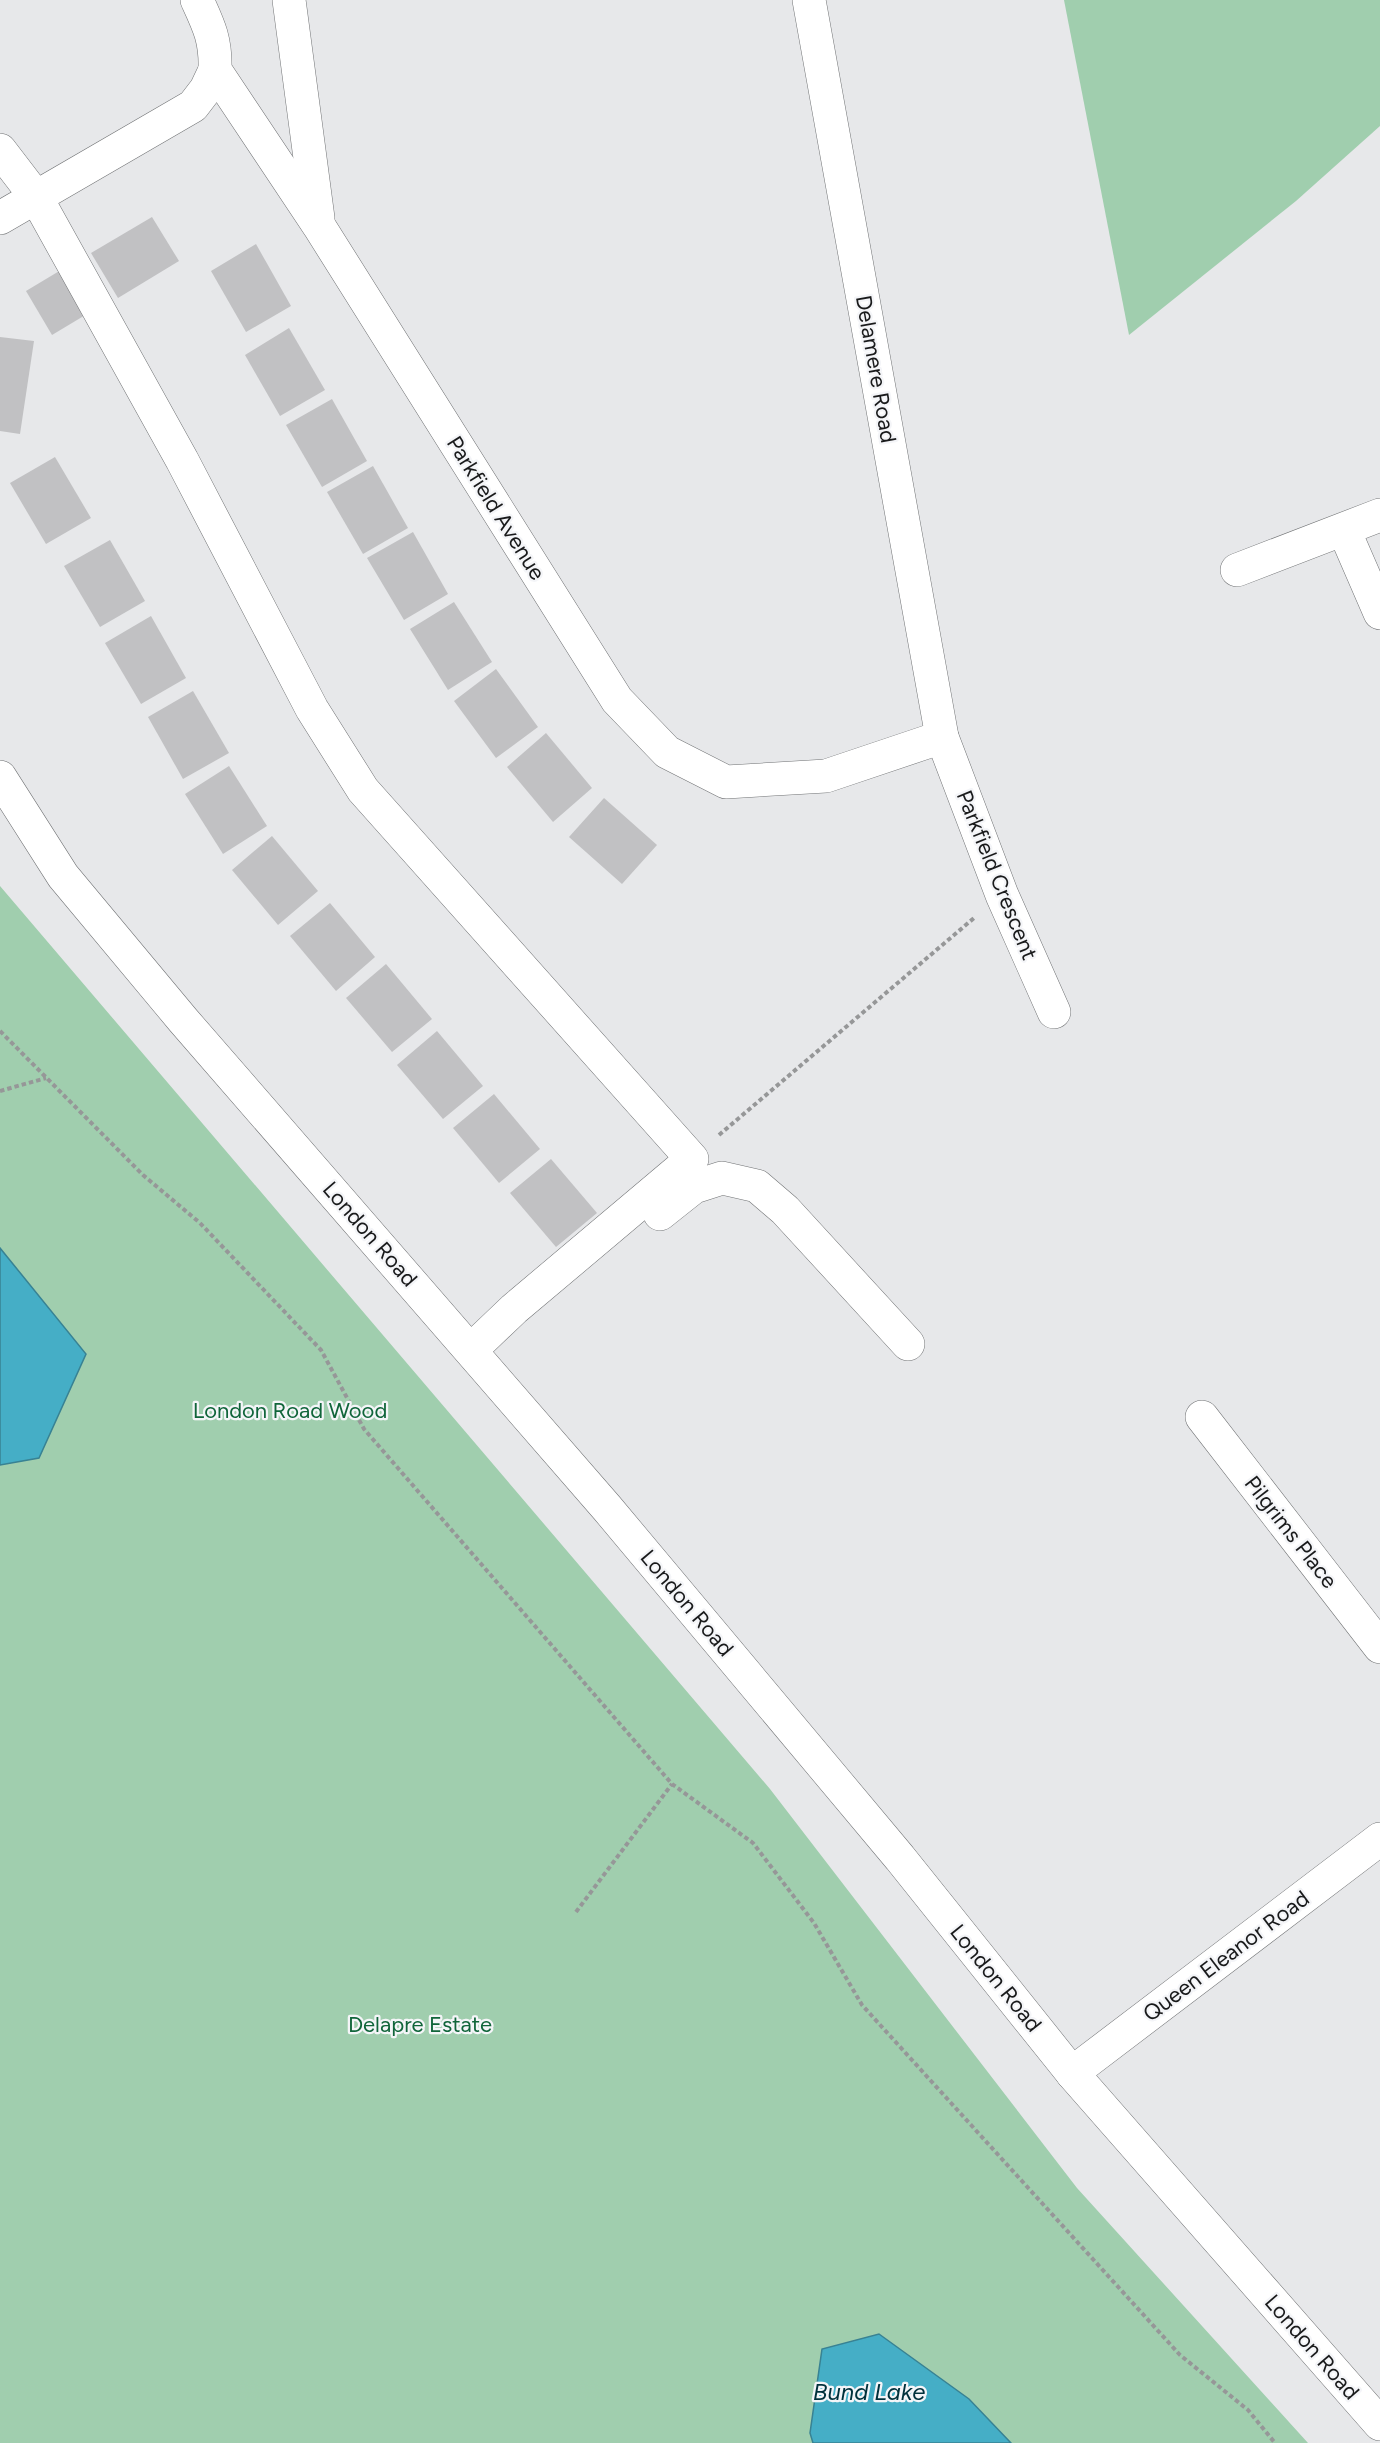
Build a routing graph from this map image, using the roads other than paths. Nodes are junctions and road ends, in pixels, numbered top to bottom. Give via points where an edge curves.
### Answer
1 (289, 0) edge
2 (809, 0) edge
3 (198, 3) edge
4 (215, 70) junction
5 (0, 150) edge
6 (36, 197) junction
7 (0, 218) edge
8 (319, 226) junction
9 (1380, 515) edge
10 (1344, 530) junction
11 (1237, 570) dead end
12 (1380, 613) edge
13 (942, 737) junction
14 (0, 777) edge
15 (1054, 1012) dead end
16 (514, 1309) junction
17 (908, 1344) dead end
18 (471, 1350) junction
19 (1202, 1417) dead end
20 (1380, 1647) edge
21 (1380, 1839) edge
22 (1072, 2073) junction
23 (1380, 2424) edge

1 - 8 main road
2 - 13 main road, Delamere Road
3 - 4 main road via 216,48
4 - 6 main road via 193,106
4 - 8 main road, Parkfield Avenue
5 - 6 main road
6 - 7 main road
6 - 16 main road via 182,460 312,709 363,790 692,1159
8 - 13 main road, Parkfield Avenue via 617,700 667,752 726,782 826,776
9 - 10 main road
10 - 11 main road
10 - 12 main road
13 - 15 main road, Parkfield Crescent via 1002,895
14 - 18 main road, London Road via 63,876
16 - 17 main road via 546,1301 569,1287 694,1187 722,1178 757,1186 785,1210
16 - 18 main road
18 - 22 main road, London Road via 900,1858
19 - 20 main road, Pilgrims Place
21 - 22 main road, Queen Eleanor Road
22 - 23 main road, London Road

